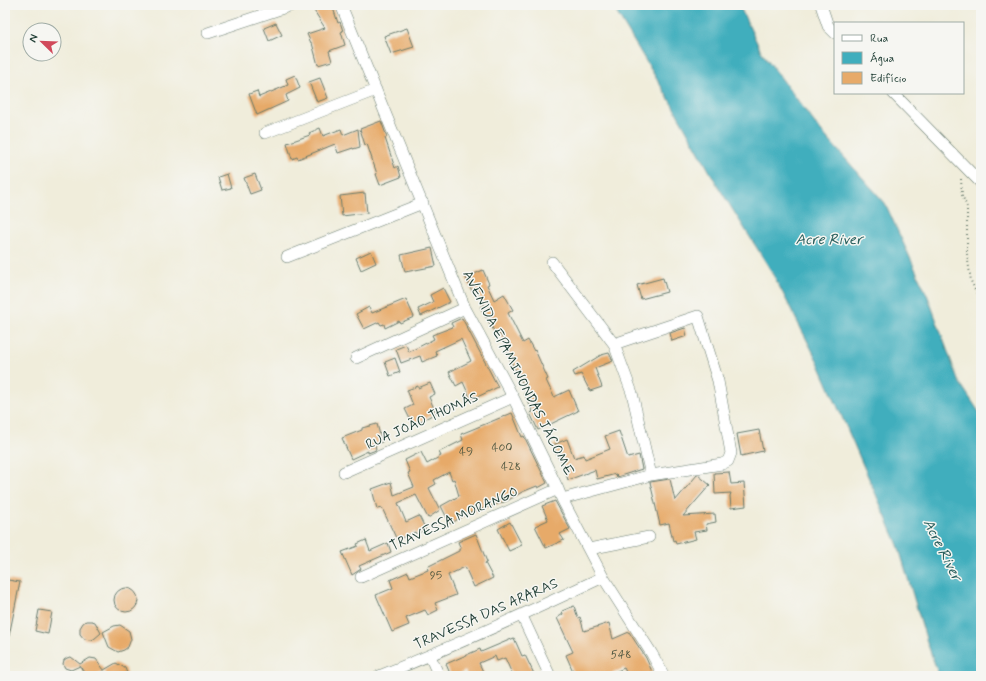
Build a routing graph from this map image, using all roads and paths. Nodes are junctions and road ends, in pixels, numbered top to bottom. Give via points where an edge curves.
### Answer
1 (292, 5) edge
2 (341, 5) edge
3 (821, 5) edge
4 (834, 32) edge
5 (208, 33) dead end
6 (376, 90) junction
7 (894, 94) edge
8 (265, 133) dead end
9 (963, 166) junction
10 (981, 183) edge
11 (423, 203) junction
12 (287, 257) dead end
13 (552, 262) dead end
14 (981, 303) edge
15 (465, 308) junction
16 (614, 344) junction
17 (356, 358) dead end
18 (513, 397) junction
19 (344, 472) dead end
20 (651, 475) junction
21 (560, 494) junction
22 (649, 537) dead end
23 (589, 550) junction
24 (361, 577) dead end
25 (603, 577) junction
26 (522, 616) junction
27 (430, 656) junction
28 (379, 676) edge
29 (439, 676) edge
30 (550, 676) edge
31 (664, 676) edge

1 - 5 street
2 - 6 street, AVENIDA EPAMINONDAS JÁCOME
3 - 4 street via 828,26
6 - 8 street
6 - 11 street, AVENIDA EPAMINONDAS JÁCOME
7 - 9 street
9 - 10 street
9 - 14 path via 961,180 962,195 967,206 967,254 971,281
11 - 12 street
11 - 15 street, AVENIDA EPAMINONDAS JÁCOME
13 - 16 street
15 - 17 street
15 - 18 street, AVENIDA EPAMINONDAS JÁCOME
16 - 20 street via 632,393
16 - 20 street, TRAVESSA MORANGO via 698,316 718,381 731,453 728,461
18 - 19 street, RUA JOÃO THOMÁS
18 - 21 street, AVENIDA EPAMINONDAS JÁCOME
20 - 21 street, TRAVESSA MORANGO
21 - 23 street, AVENIDA EPAMINONDAS JÁCOME
21 - 24 street, TRAVESSA MORANGO
22 - 23 street
23 - 25 street, AVENIDA EPAMINONDAS JÁCOME
25 - 26 street, TRAVESSA DAS ARARAS
25 - 31 street, AVENIDA EPAMINONDAS JÁCOME
26 - 27 street, TRAVESSA DAS ARARAS
26 - 30 street
27 - 28 street, TRAVESSA DAS ARARAS
27 - 29 street

